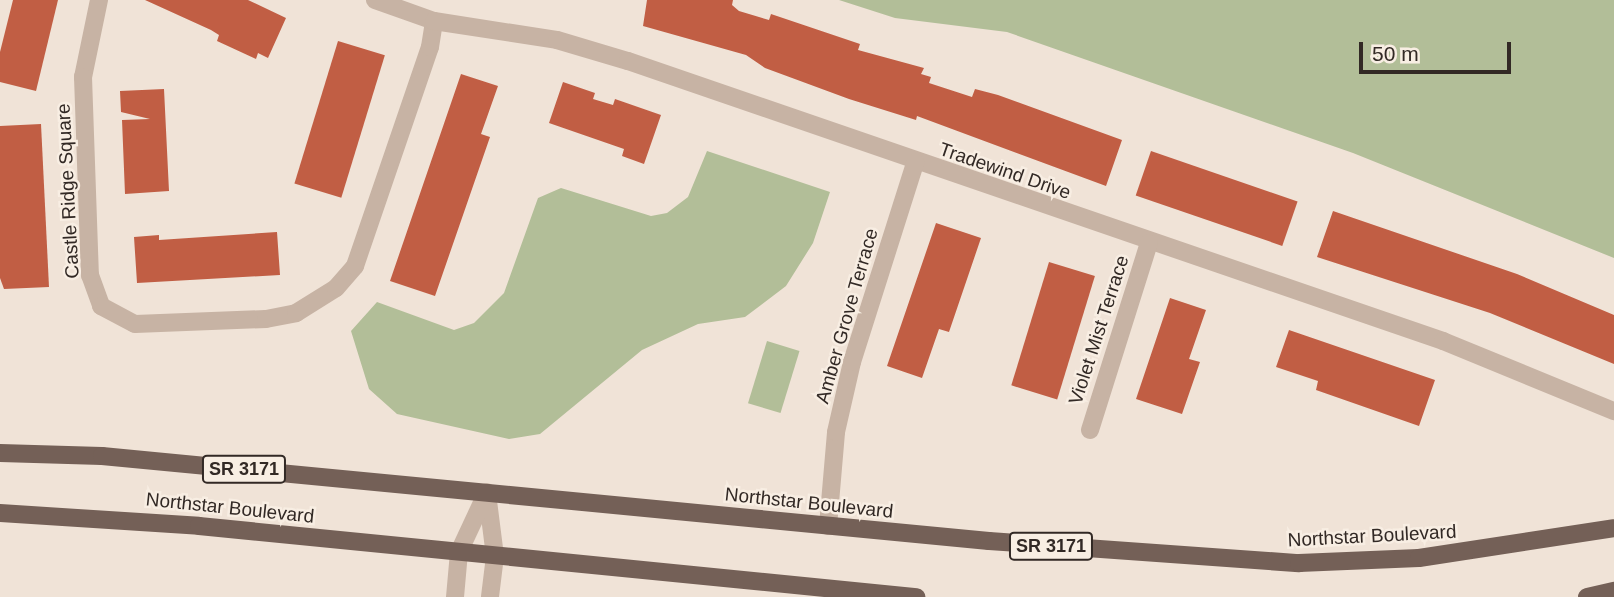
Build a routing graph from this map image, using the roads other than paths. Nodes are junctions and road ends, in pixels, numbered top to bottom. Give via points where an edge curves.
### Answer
1 (99, 0) edge
2 (375, 0) edge
3 (433, 21) junction
4 (915, 163) junction
5 (1149, 243) junction
6 (1614, 411) edge
7 (1090, 430) dead end
8 (0, 453) edge
9 (487, 492) junction
10 (0, 513) edge
11 (828, 526) junction
12 (1614, 528) edge
13 (459, 552) junction
14 (495, 556) junction
15 (1614, 591) edge
16 (455, 597) edge
17 (490, 597) edge
18 (916, 597) edge
19 (1587, 597) edge

1 - 3 street, Castle Ridge Square via 83,76 90,275 101,306 135,324 266,319 296,313 336,288 355,266 430,47
2 - 3 street, Tradewind Drive
3 - 4 street, Tradewind Drive via 557,40
4 - 5 street, Tradewind Drive
4 - 11 street, Amber Grove Terrace via 852,362 836,432
5 - 6 street, Tradewind Drive via 1443,341
5 - 7 street, Violet Mist Terrace
8 - 9 main road, Northstar Boulevard / SR 3171 via 102,456
9 - 11 main road, Northstar Boulevard / SR 3171
9 - 13 street
9 - 14 street
10 - 13 main road, Northstar Boulevard via 106,518
11 - 12 main road, Northstar Boulevard / SR 3171 via 1299,563 1419,558
13 - 14 main road, Northstar Boulevard
13 - 16 street
14 - 17 street
14 - 18 main road, Northstar Boulevard
15 - 19 main road

